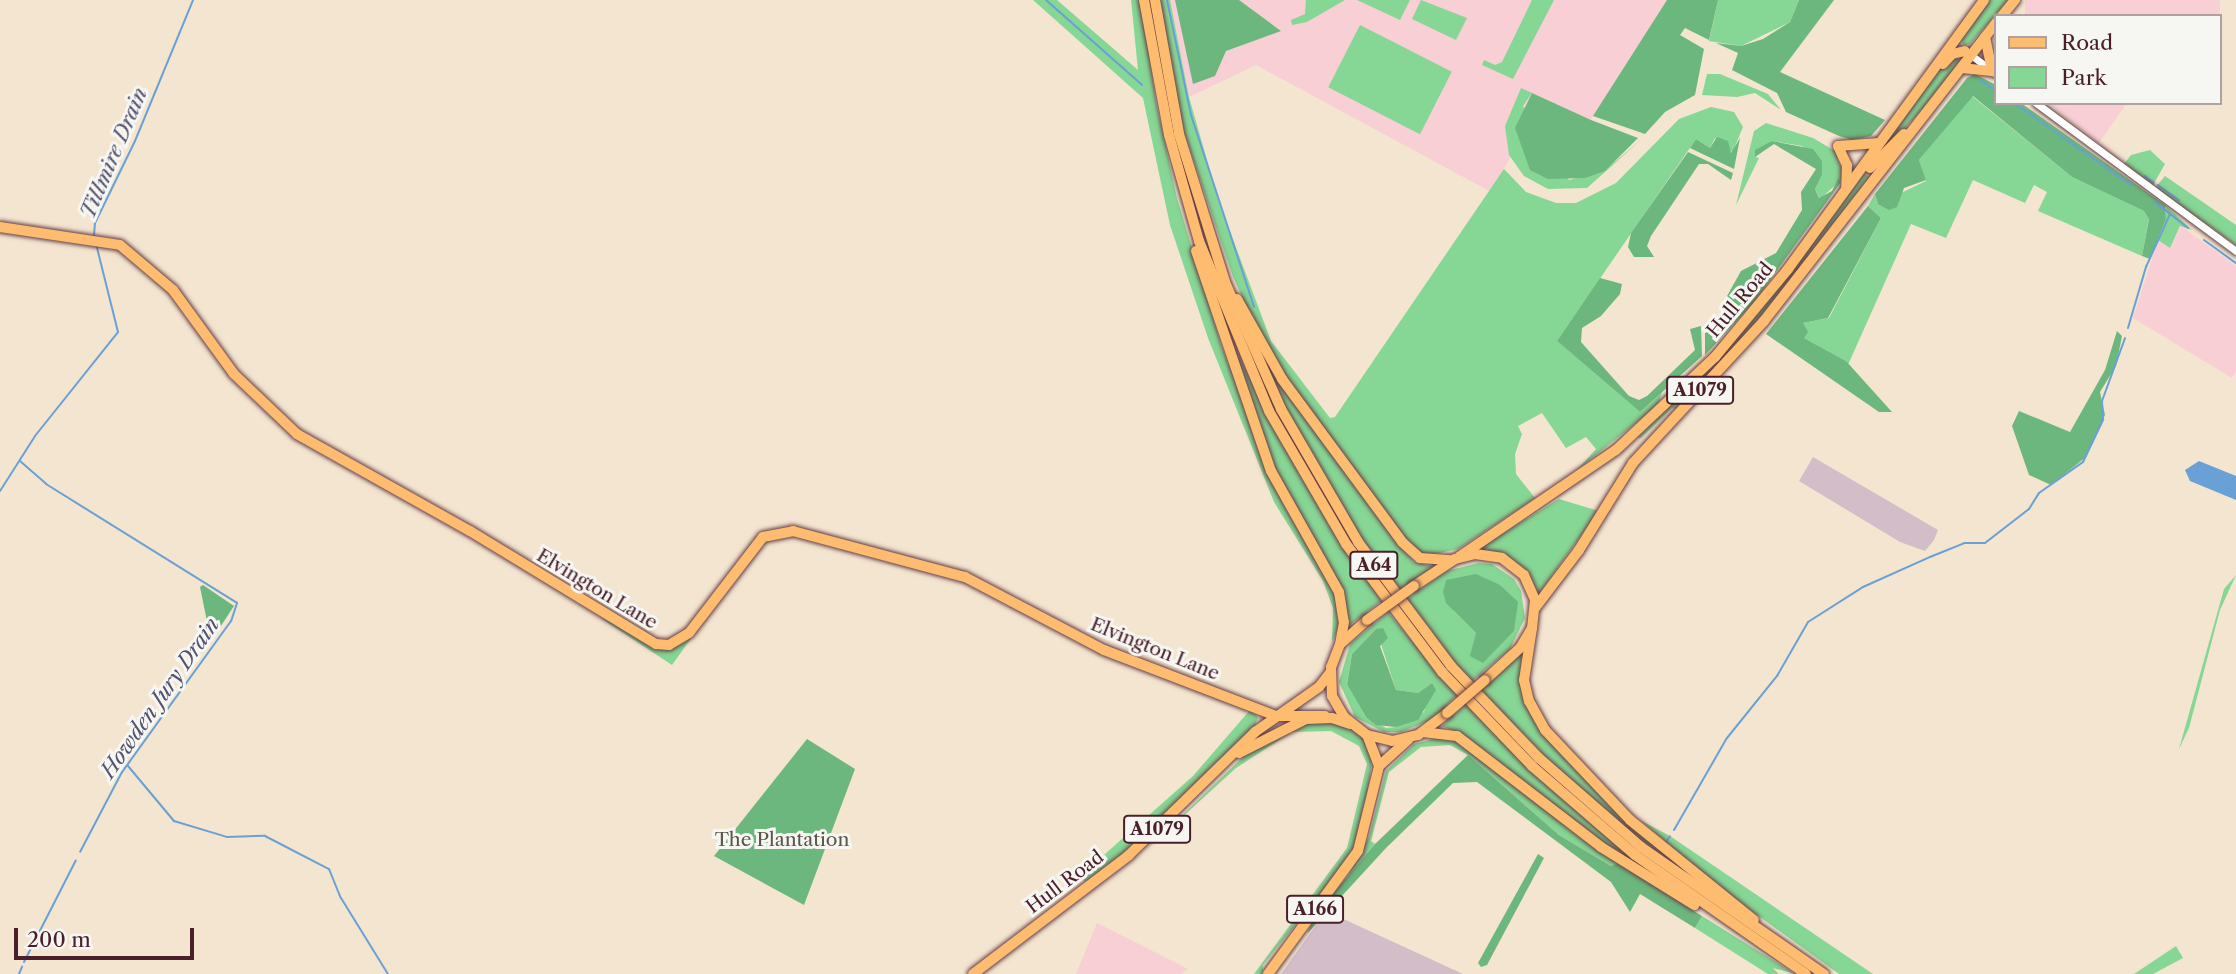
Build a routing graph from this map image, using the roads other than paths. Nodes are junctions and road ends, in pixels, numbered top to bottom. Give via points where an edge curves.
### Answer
1 (1144, 0) edge
2 (1155, 0) edge
3 (1983, 0) edge
4 (2015, 0) edge
5 (2004, 14) edge
6 (1994, 26) edge
7 (1985, 37) junction
8 (1963, 47) junction
9 (1952, 54) junction
10 (1962, 68) junction
11 (1994, 73) edge
12 (2039, 105) edge
13 (1903, 110) junction
14 (1925, 115) junction
15 (1880, 143) junction
16 (1867, 166) junction
17 (1875, 180) junction
18 (1846, 188) junction
19 (1190, 214) junction
20 (0, 227) edge
21 (2236, 251) edge
22 (1225, 282) junction
23 (1455, 559) junction
24 (1535, 608) junction
25 (1532, 628) junction
26 (1340, 644) junction
27 (1330, 673) junction
28 (1276, 716) junction
29 (1332, 718) junction
30 (1352, 725) junction
31 (1367, 735) junction
32 (1418, 735) junction
33 (1234, 755) junction
34 (1379, 766) junction
35 (1719, 916) junction
36 (1782, 946) junction
37 (973, 974) edge
38 (1268, 974) edge
39 (1806, 974) edge
40 (1824, 974) edge

1 - 19 highway, A64 via 1159,89
2 - 22 highway, A64 via 1179,134
3 - 8 main road, Hull Road / A1079
4 - 5 main road
6 - 7 main road
7 - 8 main road
7 - 11 main road
8 - 9 main road
8 - 10 main road, Hull Road / A1079
8 - 11 street
8 - 13 main road, Hull Road / A1079
9 - 10 main road via 1960,56
9 - 13 main road
10 - 11 main road
10 - 14 main road, Hull Road / A1079
12 - 21 street
13 - 15 main road, Hull Road / A1079
14 - 16 main road
14 - 17 main road, Hull Road / A1079
15 - 16 main road, Hull Road / A1079
15 - 18 main road via 1838,146 1847,165
16 - 17 main road
16 - 18 main road, Hull Road / A1079
17 - 24 main road, Hull Road / A1079 via 1764,321 1633,463 1579,550
18 - 23 main road, Hull Road / A1079 via 1751,316 1665,409 1585,472
19 - 26 highway via 1193,244 1253,428 1292,512 1339,592 1344,622
19 - 35 highway, A64 via 1230,324 1269,411 1379,591 1442,671 1532,766 1605,831
20 - 28 main road, Elvington Lane via 102,239 135,255 173,290 234,374 297,435 458,523 656,644 669,645 690,634 763,537 793,531 965,577 1104,650
22 - 23 highway via 1282,379 1402,542 1420,558
22 - 36 highway, A64 via 1256,360 1319,480 1388,586 1443,656 1510,731 1583,798 1641,847
23 - 24 highway via 1493,555 1511,562 1529,583
23 - 26 highway, bridge
24 - 25 highway
25 - 32 highway, bridge via 1520,648
25 - 36 highway via 1524,680 1529,701 1545,730 1630,820
26 - 27 highway
27 - 28 highway, Hull Road / A1079 via 1319,687
27 - 30 highway via 1336,706
28 - 29 main road, Elvington Lane via 1312,713
28 - 33 highway, Hull Road / A1079
29 - 30 highway, Hull Road / A1079
29 - 33 highway, Hull Road / A1079 via 1300,721
30 - 31 highway
31 - 32 highway via 1392,741
31 - 34 highway
32 - 34 highway
32 - 35 highway via 1457,736 1601,847
33 - 37 highway, Hull Road / A1079 via 1129,855
34 - 38 highway, A166 via 1355,856
35 - 39 highway, A64
36 - 40 highway, A64

